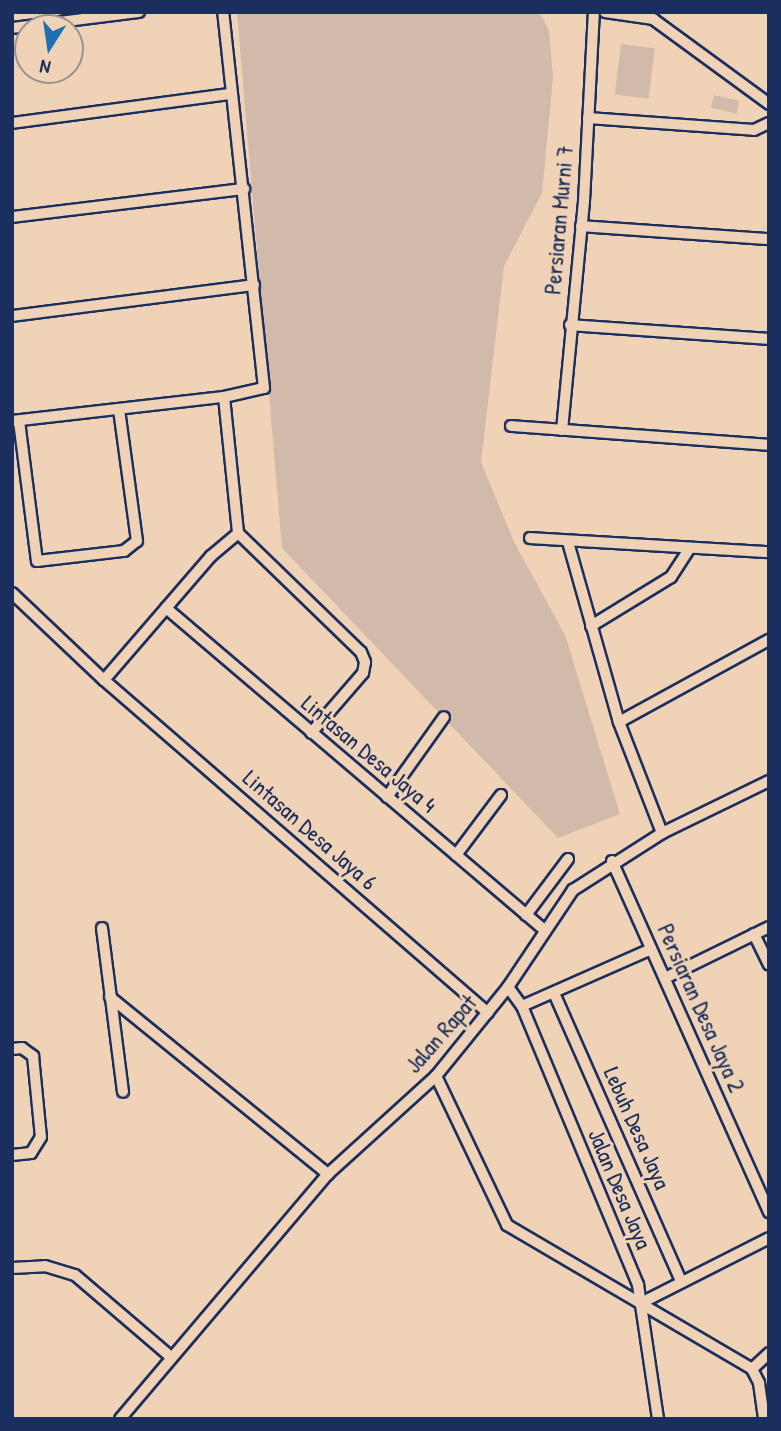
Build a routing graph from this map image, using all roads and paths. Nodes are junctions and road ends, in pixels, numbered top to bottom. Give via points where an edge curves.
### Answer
1 (139, 12) edge
2 (223, 12) edge
3 (594, 12) edge
4 (605, 12) edge
5 (12, 28) edge
6 (230, 94) junction
7 (769, 104) edge
8 (588, 118) junction
9 (12, 122) edge
10 (769, 123) edge
11 (244, 189) junction
12 (12, 217) edge
13 (582, 226) junction
14 (769, 239) edge
15 (254, 285) junction
16 (12, 316) edge
17 (570, 325) junction
18 (769, 339) edge
19 (224, 397) junction
20 (119, 409) junction
21 (16, 421) edge
22 (511, 426) dead end
23 (562, 430) junction
24 (769, 445) edge
25 (238, 534) junction
26 (530, 538) dead end
27 (568, 542) junction
28 (690, 548) junction
29 (769, 552) edge
30 (12, 593) edge
31 (166, 608) junction
32 (592, 626) junction
33 (769, 640) edge
34 (104, 680) junction
35 (444, 717) dead end
36 (618, 722) junction
37 (311, 733) junction
38 (769, 781) edge
39 (500, 795) dead end
40 (387, 797) junction
41 (662, 833) junction
42 (456, 855) junction
43 (568, 859) dead end
44 (612, 861) junction
45 (526, 915) junction
46 (769, 927) edge
47 (102, 928) dead end
48 (545, 931) junction
49 (754, 934) junction
50 (650, 949) junction
51 (769, 965) edge
52 (665, 978) junction
53 (508, 987) junction
54 (554, 993) junction
55 (110, 997) junction
56 (522, 1006) junction
57 (488, 1013) junction
58 (12, 1049) edge
59 (436, 1076) junction
60 (123, 1092) dead end
61 (12, 1155) edge
62 (328, 1174) junction
63 (769, 1212) edge
64 (769, 1238) edge
65 (12, 1268) edge
66 (681, 1280) junction
67 (643, 1302) junction
68 (769, 1353) edge
69 (171, 1357) junction
70 (752, 1369) junction
71 (120, 1419) edge
72 (658, 1419) edge
73 (764, 1419) edge

1 - 5 street
2 - 6 street
3 - 8 street, Persiaran Murni 7
4 - 7 street via 653,19
6 - 9 street
6 - 11 street
8 - 10 street via 754,130
8 - 13 street, Persiaran Murni 7
11 - 12 street
11 - 15 street
13 - 14 street
13 - 17 street, Persiaran Murni 7
15 - 16 street
15 - 19 street via 265,383 262,390
17 - 18 street
17 - 23 street, Persiaran Murni 7
19 - 20 street
19 - 25 street
20 - 21 street
20 - 21 street via 137,541 124,551 37,561
22 - 23 street
23 - 24 street
25 - 31 street via 211,555
25 - 37 street via 361,652 365,662 363,673
26 - 27 street
27 - 28 street
27 - 32 street
28 - 29 street
28 - 32 street via 671,577
30 - 34 street, Lintasan Desa Jaya 6
31 - 34 street
31 - 37 street, Lintasan Desa Jaya 4
32 - 36 street
33 - 36 street
34 - 57 street, Lintasan Desa Jaya 6
35 - 40 street
36 - 41 street
37 - 40 street, Lintasan Desa Jaya 4
38 - 41 street, Jalan Rapat
39 - 42 street
40 - 42 street, Lintasan Desa Jaya 4
41 - 44 street, Jalan Rapat
42 - 45 street, Lintasan Desa Jaya 4
43 - 45 street
44 - 48 street, Jalan Rapat via 573,890
44 - 50 street, Persiaran Desa Jaya 2
45 - 48 street, Lintasan Desa Jaya 4
46 - 49 street
47 - 55 street
48 - 53 street, Jalan Rapat
49 - 51 street
49 - 52 street
50 - 52 street, Persiaran Desa Jaya 2
50 - 54 street
52 - 63 street, Persiaran Desa Jaya 2
53 - 56 street, Jalan Desa Jaya
53 - 57 street, Jalan Rapat
54 - 56 street
54 - 66 street, Lebuh Desa Jaya
55 - 60 street
55 - 62 street
56 - 67 street, Jalan Desa Jaya
57 - 59 street, Jalan Rapat
58 - 61 street via 22,1048 33,1056 41,1137 32,1153
59 - 62 street, Jalan Rapat
59 - 67 street via 502,1220
62 - 69 street, Jalan Rapat
64 - 66 street
65 - 69 street via 45,1265 75,1275
66 - 67 street
67 - 70 street
67 - 72 street, Jalan Desa Jaya
68 - 70 street
69 - 71 street, Jalan Rapat
70 - 73 street via 759,1383

